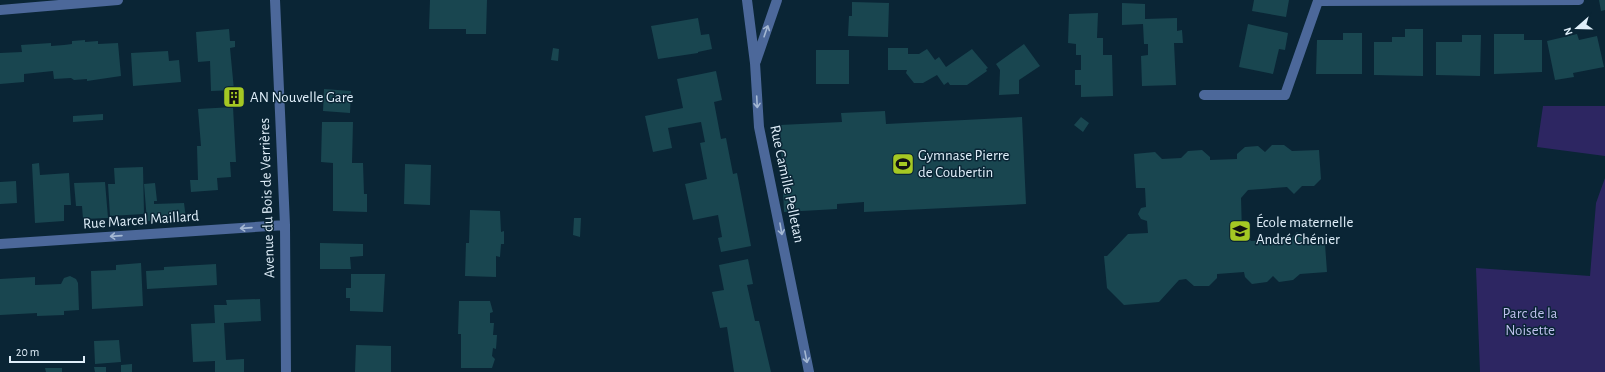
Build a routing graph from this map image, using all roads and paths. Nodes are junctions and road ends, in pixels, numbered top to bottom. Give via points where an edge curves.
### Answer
1 (118, 0) edge
2 (275, 0) edge
3 (747, 0) edge
4 (777, 0) edge
5 (1579, 0) edge
6 (1318, 1) edge
7 (0, 10) edge
8 (755, 63) junction
9 (1204, 95) dead end
10 (285, 225) junction
11 (0, 244) edge
12 (286, 372) edge
13 (809, 372) edge

1 - 7 street
2 - 10 street, Avenue du Bois de Verrières
3 - 8 street, Rue Camille Pelletan
8 -> 4 street
5 - 6 street
6 - 9 street via 1285,94
8 -> 13 street, Rue Camille Pelletan via 759,127
10 -> 11 street, Rue Marcel Maillard
10 - 12 street, Avenue du Bois de Verrières

